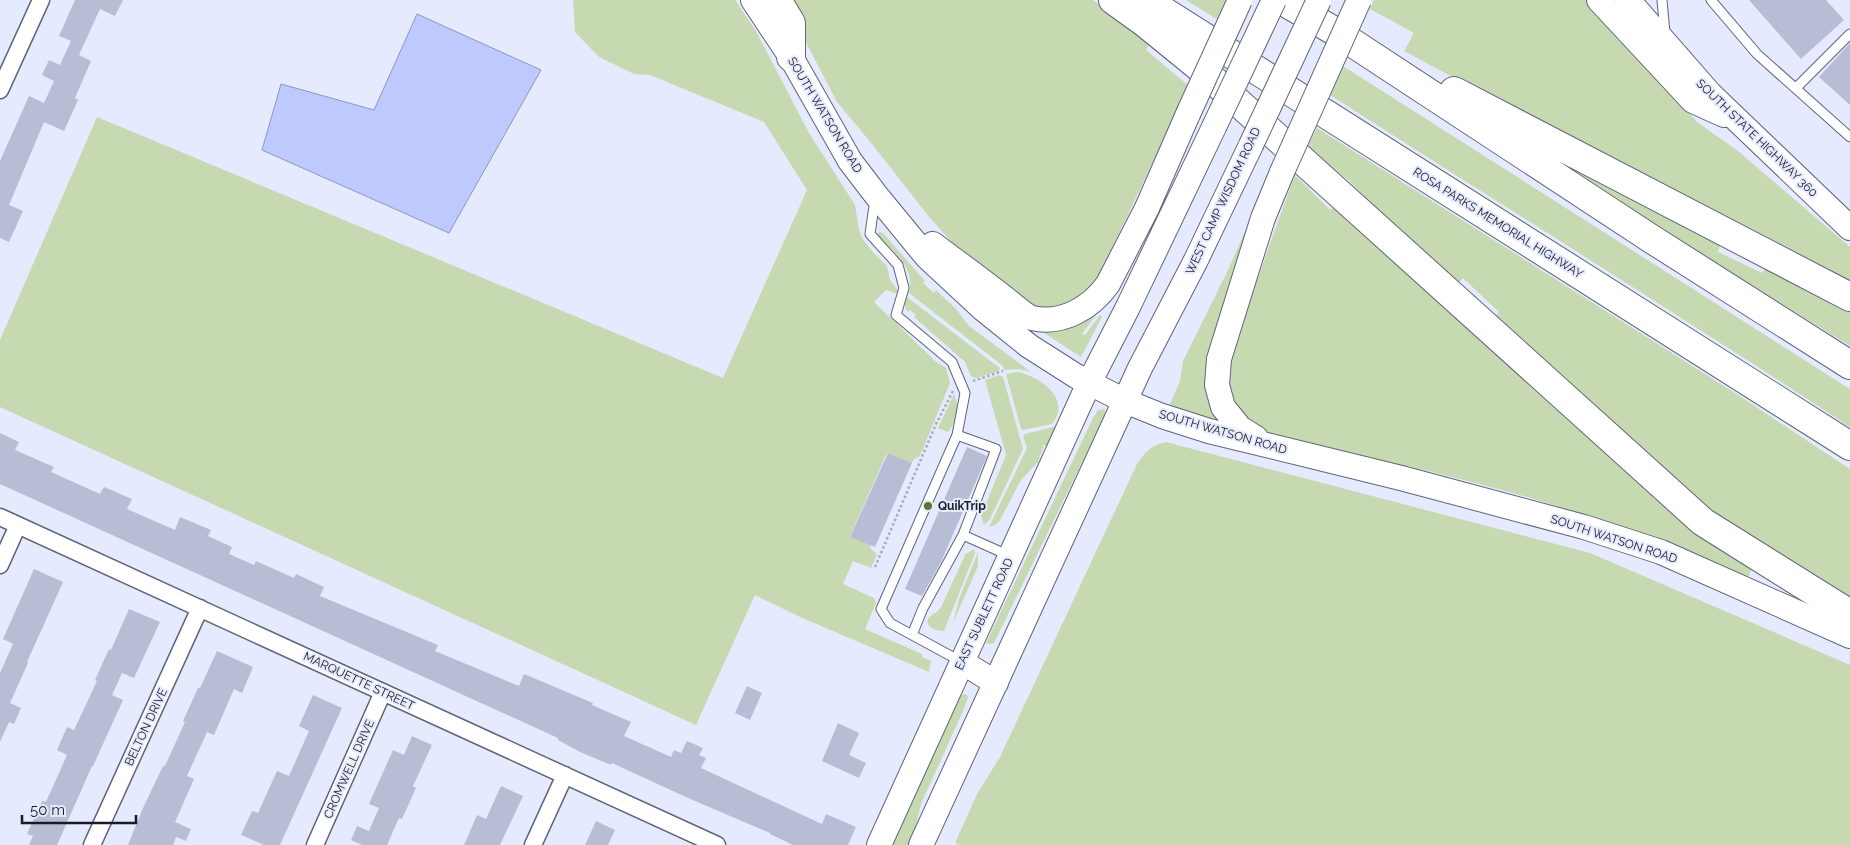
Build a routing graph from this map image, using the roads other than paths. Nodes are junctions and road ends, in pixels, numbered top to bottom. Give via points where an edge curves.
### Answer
1 (41, 0) edge
2 (753, 0) edge
3 (777, 0) edge
4 (1113, 0) edge
5 (1146, 0) edge
6 (1240, 0) edge
7 (1274, 0) edge
8 (1281, 0) edge
9 (1319, 0) edge
10 (1359, 0) edge
11 (1599, 0) edge
12 (1628, 0) edge
13 (1662, 0) edge
14 (1711, 0) edge
15 (1336, 32) junction
16 (1850, 34) edge
17 (1667, 46) junction
18 (791, 56) junction
19 (1796, 88) junction
20 (0, 90) edge
21 (1735, 120) junction
22 (1850, 137) edge
23 (876, 195) junction
24 (894, 215) junction
25 (1850, 228) edge
26 (1850, 297) edge
27 (1850, 366) edge
28 (1090, 383) junction
29 (1125, 401) junction
30 (957, 435) junction
31 (1270, 446) junction
32 (1850, 446) edge
33 (0, 517) edge
34 (18, 525) junction
35 (963, 535) junction
36 (1011, 556) junction
37 (0, 565) edge
38 (200, 608) junction
39 (1850, 614) edge
40 (912, 635) junction
41 (1850, 636) edge
42 (962, 662) junction
43 (996, 683) junction
44 (384, 692) junction
45 (565, 775) junction
46 (92, 845) edge
47 (315, 845) edge
48 (533, 845) edge
49 (717, 845) edge
50 (878, 845) edge
51 (921, 845) edge

1 - 20 street
2 - 18 main road, SOUTH WATSON ROAD
3 - 18 highway via 791,23
4 - 39 highway via 1206,74 1704,522
5 - 32 highway, ROSA PARKS MEMORIAL HIGHWAY
6 - 24 main road, bridge via 1147,208 1108,284 1089,306 1051,320 1030,317
7 - 28 main road, bridge
8 - 15 highway
9 - 29 main road, WEST CAMP WISDOM ROAD, bridge via 1196,260
10 - 31 main road, bridge via 1263,218 1219,359 1216,385 1222,407 1240,428
11 - 21 main road via 1693,101
12 - 17 main road, SOUTH STATE HIGHWAY 360
13 - 17 lane
14 - 19 lane via 1757,54
15 - 26 highway
15 - 27 highway
16 - 19 lane
17 - 21 main road, SOUTH STATE HIGHWAY 360
18 - 23 main road, SOUTH WATSON ROAD via 850,161
19 - 22 lane
21 - 25 main road, SOUTH STATE HIGHWAY 360
23 - 24 main road, SOUTH WATSON ROAD
23 - 30 lane via 870,234 898,265 904,288 896,315 952,362 965,393
24 - 28 main road, SOUTH WATSON ROAD via 927,257 983,309 1029,346
28 - 29 main road, SOUTH WATSON ROAD
28 - 36 main road, EAST SUBLETT ROAD
29 - 31 main road, SOUTH WATSON ROAD via 1209,430
29 - 43 main road
30 - 35 lane via 996,449
30 - 40 lane via 881,609 890,623
31 - 41 main road, SOUTH WATSON ROAD via 1584,527 1661,552
33 - 34 street, MARQUETTE STREET
34 - 37 street
34 - 38 street, MARQUETTE STREET
35 - 36 lane
35 - 40 lane
36 - 42 main road, EAST SUBLETT ROAD
38 - 44 street, MARQUETTE STREET
38 - 46 street, BELTON DRIVE
40 - 42 lane
42 - 43 main road
42 - 50 main road, EAST SUBLETT ROAD
43 - 51 main road
44 - 45 street, MARQUETTE STREET
44 - 47 street, CROMWELL DRIVE
45 - 48 street
45 - 49 street, MARQUETTE STREET

